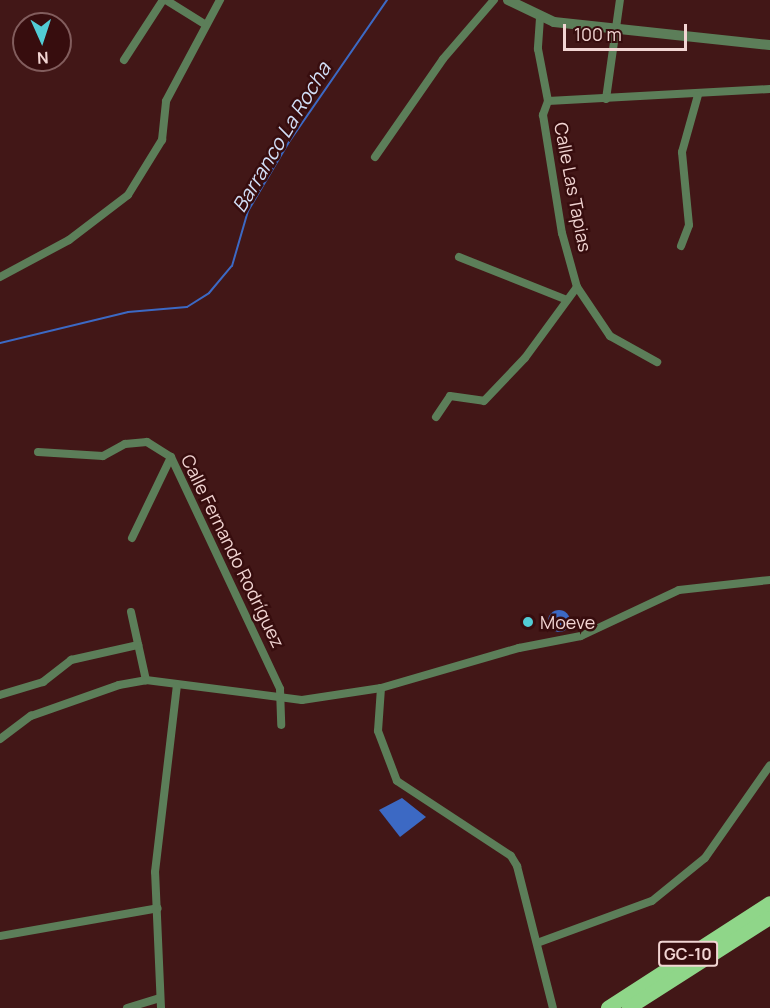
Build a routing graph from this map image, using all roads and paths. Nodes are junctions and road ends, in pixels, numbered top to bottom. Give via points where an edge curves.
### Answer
1 (165, 0) edge
2 (220, 0) edge
3 (494, 0) edge
4 (508, 0) edge
5 (620, 0) edge
6 (540, 18) junction
7 (206, 25) junction
8 (616, 28) junction
9 (770, 45) edge
10 (124, 60) dead end
11 (770, 89) edge
12 (698, 95) junction
13 (606, 99) junction
14 (548, 101) junction
15 (375, 157) dead end
16 (681, 246) dead end
17 (459, 257) dead end
18 (0, 277) edge
19 (577, 287) junction
20 (567, 300) junction
21 (657, 362) dead end
22 (436, 417) dead end
23 (38, 452) dead end
24 (171, 457) junction
25 (132, 538) dead end
26 (770, 580) edge
27 (131, 612) dead end
28 (138, 645) junction
29 (146, 680) junction
30 (177, 686) junction
31 (381, 688) junction
32 (0, 695) edge
33 (283, 700) junction
34 (281, 725) dead end
35 (0, 739) edge
36 (770, 765) edge
37 (770, 903) edge
38 (158, 908) junction
39 (770, 918) edge
40 (1, 936) edge
41 (537, 942) junction
42 (160, 998) junction
43 (127, 1008) edge
44 (161, 1008) edge
45 (553, 1008) edge
46 (608, 1008) edge
47 (629, 1008) edge

1 - 7 street
1 - 10 street
2 - 7 street
3 - 15 street via 443,59
4 - 6 street
5 - 8 street
6 - 8 street
6 - 14 street, Calle Las Tapias via 538,49
7 - 18 street via 166,101 162,140 128,195 69,240
8 - 9 street
8 - 13 street
11 - 12 street
12 - 13 street
12 - 16 street via 682,152 689,225
13 - 14 street
14 - 19 street, Calle Las Tapias via 543,115 562,233
17 - 20 street
19 - 20 street
19 - 21 street, Calle Las Tapias via 610,336
20 - 22 street via 525,358 484,401 450,396
23 - 24 street, Calle Fernando Rodríguez via 103,456 125,444 147,442
24 - 25 street
24 - 33 street, Calle Fernando Rodríguez
26 - 31 street via 679,590 607,627
27 - 28 street
28 - 29 street
28 - 32 street via 70,660 43,682
29 - 30 street
29 - 35 street via 62,703 31,716
30 - 33 street
30 - 38 street via 163,774 155,872
31 - 33 street
31 - 41 street via 378,731 397,781 511,856
33 - 34 street, Calle Fernando Rodríguez
36 - 41 street via 705,858 652,901
37 - 46 main road, GC-10
38 - 40 street
38 - 42 street
39 - 47 main road, GC-10
41 - 45 street
42 - 43 street
42 - 44 street

